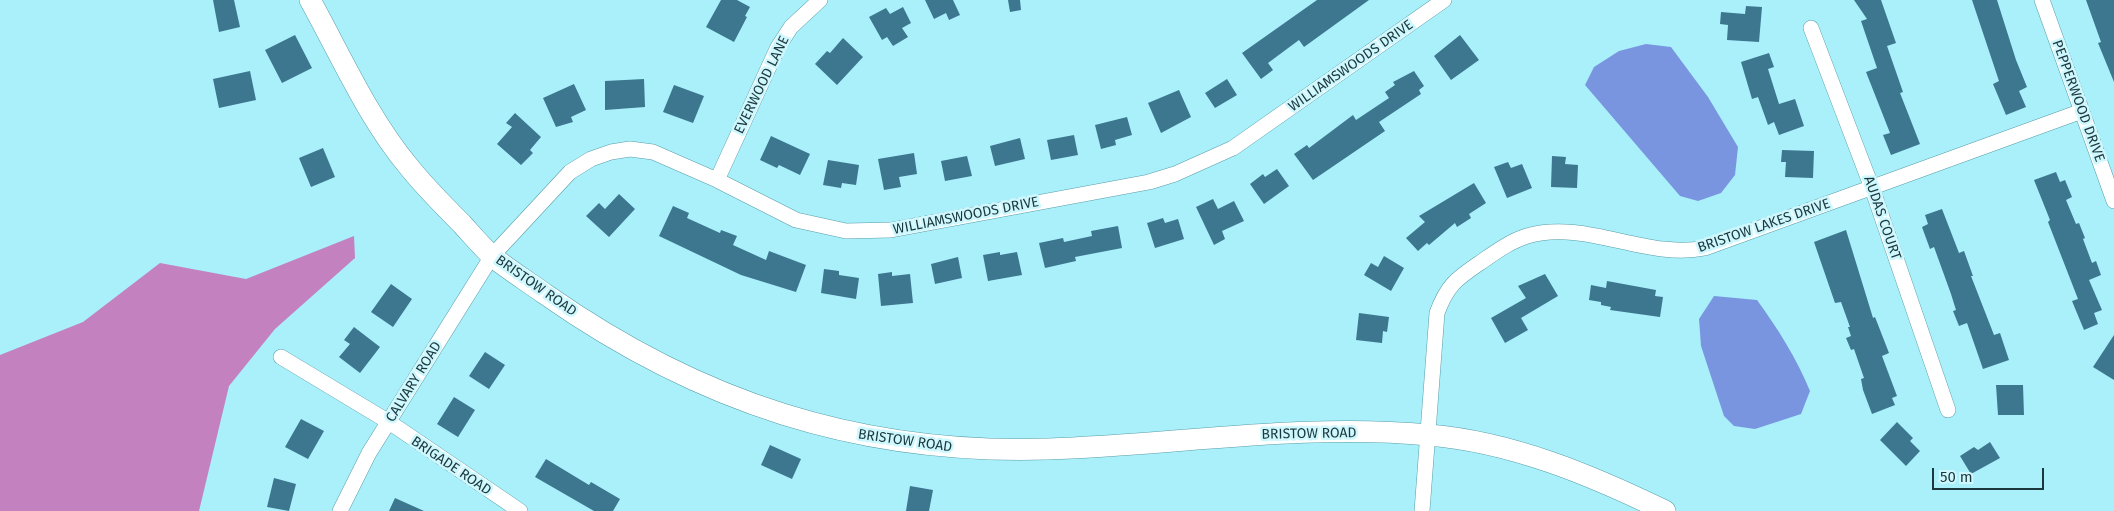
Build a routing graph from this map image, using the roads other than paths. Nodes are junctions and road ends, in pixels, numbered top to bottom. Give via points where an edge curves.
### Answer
1 (310, 0) edge
2 (820, 0) edge
3 (1444, 0) edge
4 (2042, 0) edge
5 (1811, 28) dead end
6 (2082, 111) junction
7 (717, 180) junction
8 (1872, 188) junction
9 (2114, 201) edge
10 (492, 256) junction
11 (281, 357) dead end
12 (1948, 410) dead end
13 (389, 422) junction
14 (1429, 435) junction
15 (340, 511) edge
16 (520, 511) edge
17 (1422, 511) edge
18 (1665, 511) edge

1 - 10 main road, BRISTOW ROAD via 380,126 408,166
2 - 7 street, EVERWOOD LANE via 791,27 778,47
3 - 7 street, WILLIAMSWOODS DRIVE via 1233,148 1175,174 1148,182 870,232 846,231 796,220
4 - 6 street, PEPPERWOOD DRIVE
5 - 8 street, AUDAS COURT
6 - 8 street, BRISTOW LAKES DRIVE
6 - 9 street, PEPPERWOOD DRIVE
7 - 10 street, WILLIAMSWOODS DRIVE via 653,152 630,149 611,152 570,172
8 - 12 street, AUDAS COURT
8 - 14 street, BRISTOW LAKES DRIVE via 1693,250 1652,248 1554,232 1526,236 1512,242 1457,280 1443,296 1437,313
10 - 13 street, CALVARY ROAD
10 - 14 main road, BRISTOW ROAD via 583,320 653,362 716,391 782,415 852,434 962,449 1029,449 1288,432
11 - 13 street, BRIGADE ROAD
13 - 15 street, CALVARY ROAD via 369,453
13 - 16 street, BRIGADE ROAD
14 - 17 street, BRISTOW LAKES DRIVE
14 - 18 main road, BRISTOW ROAD via 1527,455 1616,487

